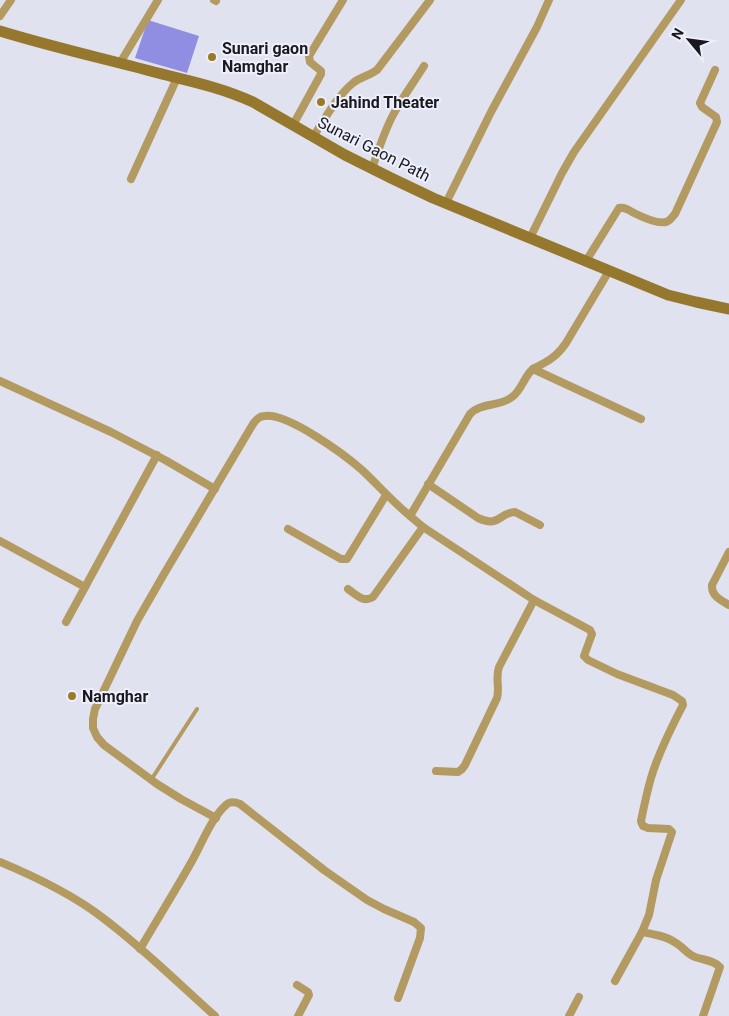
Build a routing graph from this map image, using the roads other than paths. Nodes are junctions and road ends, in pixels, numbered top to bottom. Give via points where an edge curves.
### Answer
1 (11, 0) edge
2 (158, 0) edge
3 (343, 0) edge
4 (430, 0) edge
5 (549, 0) edge
6 (681, 0) edge
7 (0, 16) edge
8 (0, 31) edge
9 (120, 63) junction
10 (424, 66) dead end
11 (715, 70) dead end
12 (177, 78) junction
13 (293, 125) junction
14 (313, 137) junction
15 (372, 169) junction
16 (131, 179) dead end
17 (446, 203) junction
18 (530, 238) junction
19 (586, 261) junction
20 (609, 271) junction
21 (729, 309) edge
22 (533, 369) junction
23 (0, 381) edge
24 (641, 419) dead end
25 (157, 456) junction
26 (428, 484) junction
27 (215, 489) junction
28 (386, 495) junction
29 (410, 516) junction
30 (540, 525) dead end
31 (423, 527) junction
32 (288, 529) dead end
33 (0, 541) edge
34 (729, 552) edge
35 (85, 587) junction
36 (348, 589) dead end
37 (534, 600) junction
38 (729, 605) edge
39 (66, 622) dead end
40 (197, 710) dead end
41 (436, 771) dead end
42 (151, 780) junction
43 (216, 818) junction
44 (0, 862) edge
45 (642, 932) junction
46 (140, 949) junction
47 (615, 981) dead end
48 (296, 985) dead end
49 (579, 997) dead end
50 (398, 998) dead end
51 (215, 1016) edge
52 (298, 1016) edge
53 (569, 1016) edge
54 (703, 1016) edge

1 - 7 street
2 - 9 street
3 - 13 street via 309,56 321,74
4 - 14 street via 377,70 347,88
5 - 17 street
6 - 18 street via 574,152
8 - 9 street, Sunari Gaon Path
9 - 12 street, Sunari Gaon Path
10 - 15 street via 393,116
11 - 19 street via 700,103 716,117 717,122 675,214 667,222 662,222 619,208
12 - 13 street, Sunari Gaon Path via 240,96
12 - 16 street
13 - 14 street, Sunari Gaon Path
14 - 15 street, Sunari Gaon Path
15 - 17 street, Sunari Gaon Path
17 - 18 street, Sunari Gaon Path
18 - 19 street, Sunari Gaon Path
19 - 20 street, Sunari Gaon Path
20 - 21 street, Sunari Gaon Path via 668,295
20 - 22 street via 563,348
22 - 24 street
22 - 26 street via 513,397 480,407 470,414
23 - 25 street
25 - 27 street
25 - 35 street
26 - 29 street
26 - 30 street via 478,518 497,521 512,511
27 - 28 street via 257,419 270,416 306,430 339,452
27 - 42 street via 138,621 95,709 93,728 97,737
28 - 29 street
28 - 32 street via 347,559 341,559
29 - 31 street
31 - 36 street via 373,597 364,600
31 - 37 street
33 - 35 street
34 - 38 street via 712,585 713,594
35 - 39 street
37 - 41 street via 496,674 497,698 465,764 458,772
37 - 45 street via 590,630 592,634 584,656 588,660 673,695 683,703 652,776 641,821 645,827 672,832
40 - 42 lane
42 - 43 street
43 - 46 street
43 - 50 street via 227,804 240,804 367,900 419,924 420,938
44 - 46 street via 74,898
45 - 47 street
45 - 54 street via 669,939 696,958 720,967
46 - 51 street
48 - 52 street via 309,995
49 - 53 street

